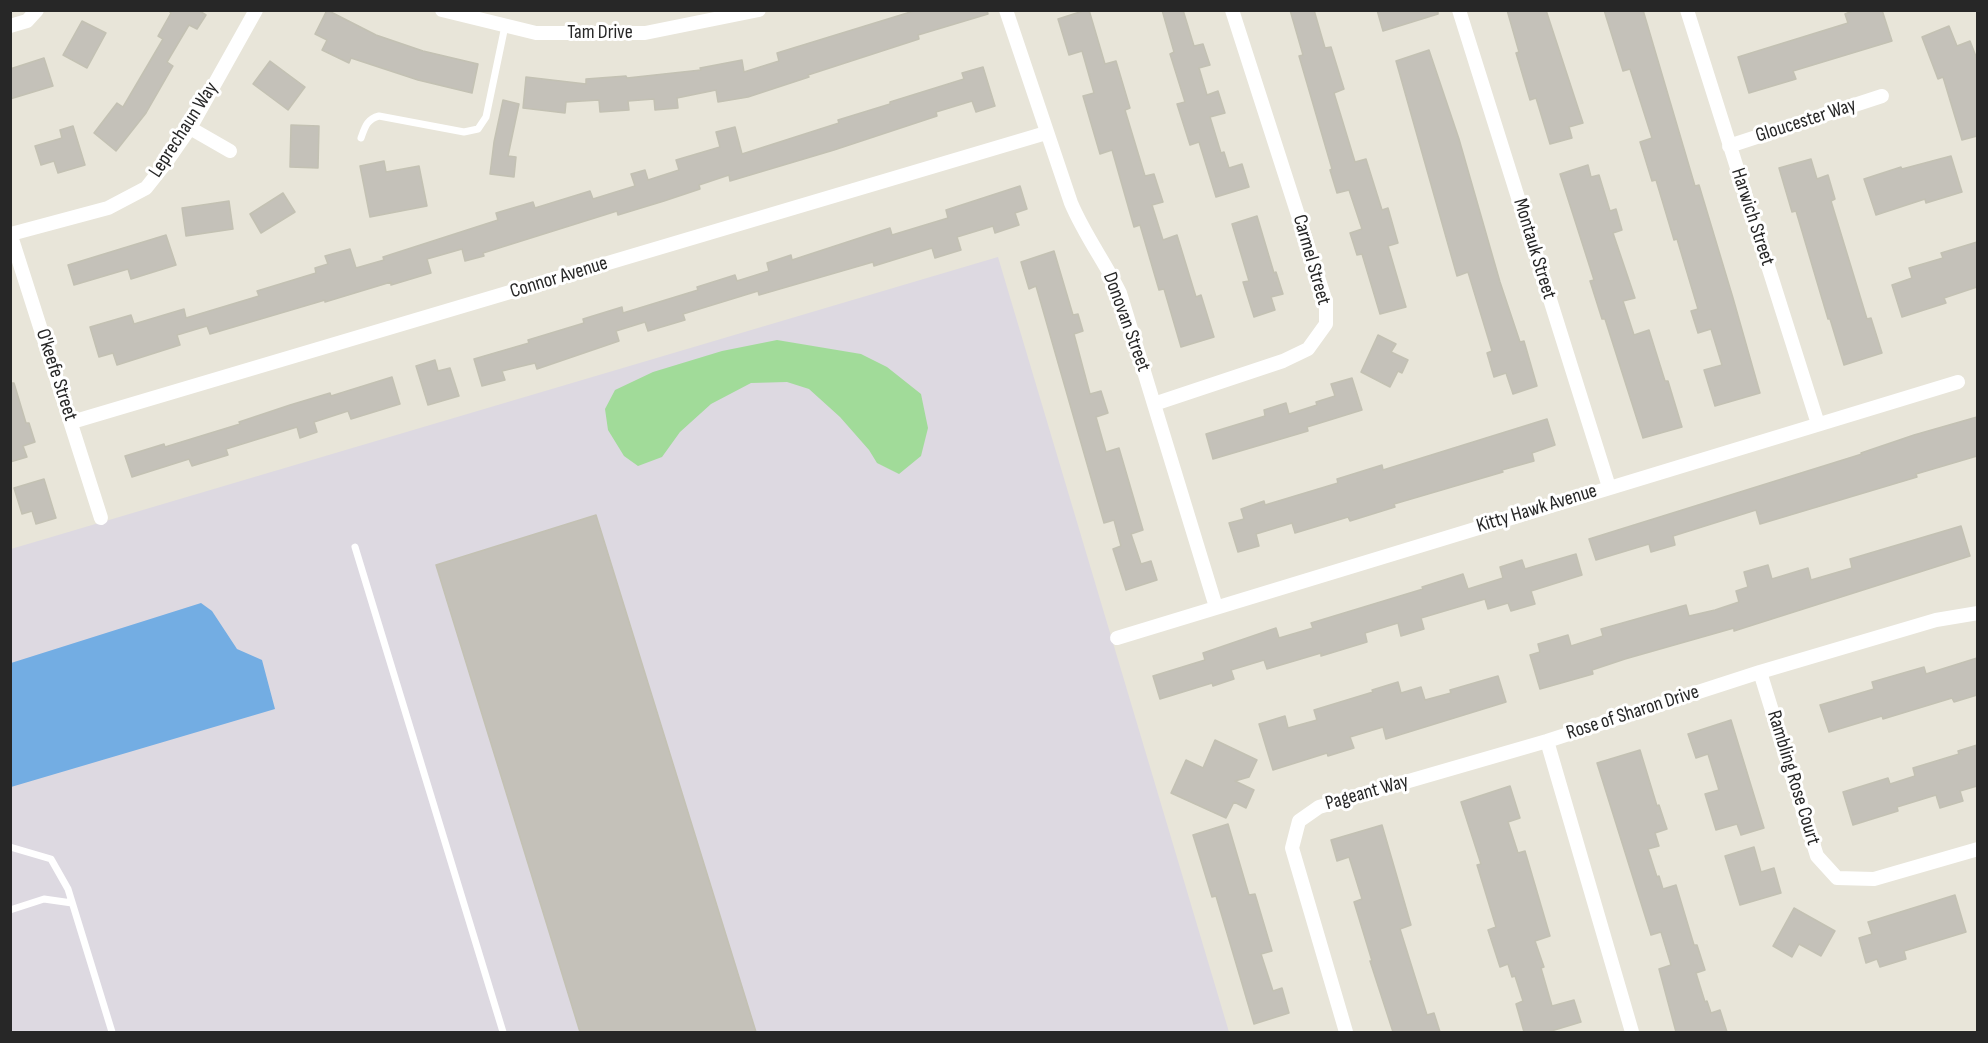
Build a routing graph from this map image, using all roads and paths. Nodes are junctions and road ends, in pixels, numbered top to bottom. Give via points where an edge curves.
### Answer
1 (37, 10) edge
2 (256, 10) edge
3 (442, 10) edge
4 (759, 10) edge
5 (1006, 10) edge
6 (1232, 10) edge
7 (1459, 10) edge
8 (1687, 10) edge
9 (10, 26) edge
10 (505, 26) junction
11 (1882, 96) dead end
12 (190, 128) junction
13 (1046, 134) junction
14 (361, 138) dead end
15 (1729, 146) junction
16 (230, 151) dead end
17 (11, 234) edge
18 (1958, 382) dead end
19 (1154, 404) junction
20 (72, 422) junction
21 (1818, 424) junction
22 (1609, 487) junction
23 (101, 518) dead end
24 (356, 547) dead end
25 (1216, 607) junction
26 (1977, 613) edge
27 (1117, 638) dead end
28 (1760, 672) junction
29 (1547, 741) junction
30 (10, 848) edge
31 (1977, 849) edge
32 (72, 903) junction
33 (10, 910) edge
34 (112, 1032) edge
35 (503, 1032) edge
36 (1346, 1032) edge
37 (1632, 1032) edge

1 - 9 street via 27,21
2 - 12 street, Leprechaun Way
3 - 10 street, Tam Drive
4 - 10 street, Tam Drive via 645,33 536,33
5 - 13 street, Donovan Street
6 - 19 street, Carmel Street via 1326,302 1326,324 1308,349 1283,361
7 - 22 street, Montauk Street
8 - 15 street, Harwich Street
10 - 14 lane via 486,117 478,129 464,132 379,116 371,118
11 - 15 street, Gloucester Way
12 - 16 street
12 - 17 street, Leprechaun Way via 146,188 108,208
13 - 19 street, Donovan Street via 1083,231 1120,294
13 - 20 street, Connor Avenue
15 - 21 street, Harwich Street
17 - 20 street, O'keefe Street
18 - 21 street, Kitty Hawk Avenue
19 - 25 street, Donovan Street
20 - 23 street, O'keefe Street
21 - 22 street, Kitty Hawk Avenue
22 - 25 street, Kitty Hawk Avenue
24 - 35 lane
25 - 27 street, Kitty Hawk Avenue
26 - 28 street, Rose of Sharon Drive via 1935,620
28 - 29 street, Rose of Sharon Drive
28 - 31 street, Rambling Rose Court via 1817,856 1837,878 1874,879
29 - 36 street, Pageant Way via 1319,807 1299,821 1292,848
29 - 37 street, Rose of Sharon Drive
30 - 32 lane via 51,859
32 - 33 lane via 44,900
32 - 34 lane

